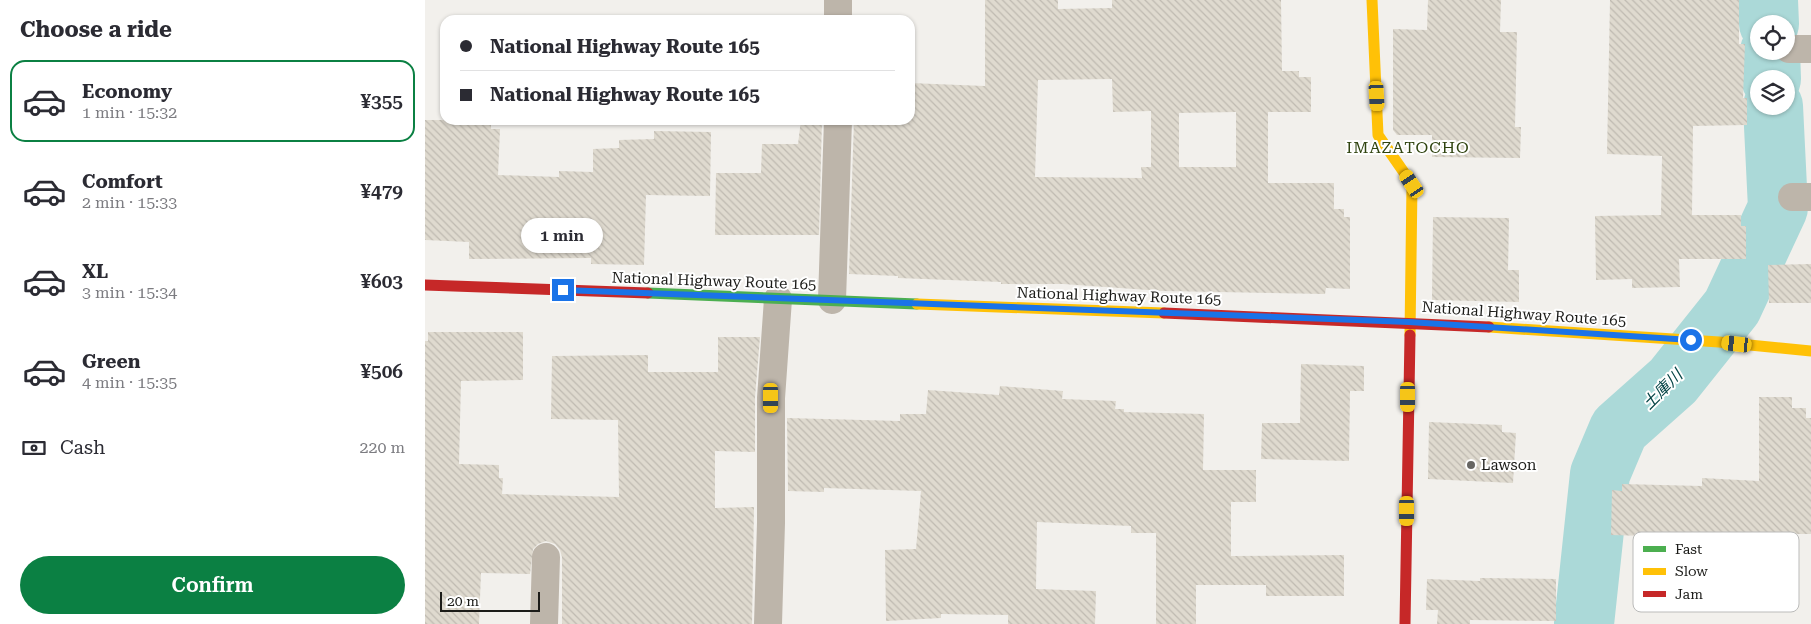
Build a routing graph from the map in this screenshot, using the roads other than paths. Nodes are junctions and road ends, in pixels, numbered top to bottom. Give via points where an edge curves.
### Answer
1 (839, 0) edge
2 (1372, 0) edge
3 (839, 15) edge
4 (839, 125) edge
5 (425, 285) edge
6 (778, 299) junction
7 (833, 300) junction
8 (1409, 322) junction
9 (1811, 351) edge
10 (546, 556) dead end
11 (543, 624) edge
12 (768, 624) edge
13 (1405, 624) edge

1 - 3 street
2 - 8 main road via 1378,135 1412,184
4 - 7 street
5 - 6 main road, National Highway Route 165
6 - 7 main road, National Highway Route 165
6 - 12 street via 771,398
7 - 8 main road, National Highway Route 165
8 - 9 main road, National Highway Route 165
8 - 13 main road
10 - 11 street

